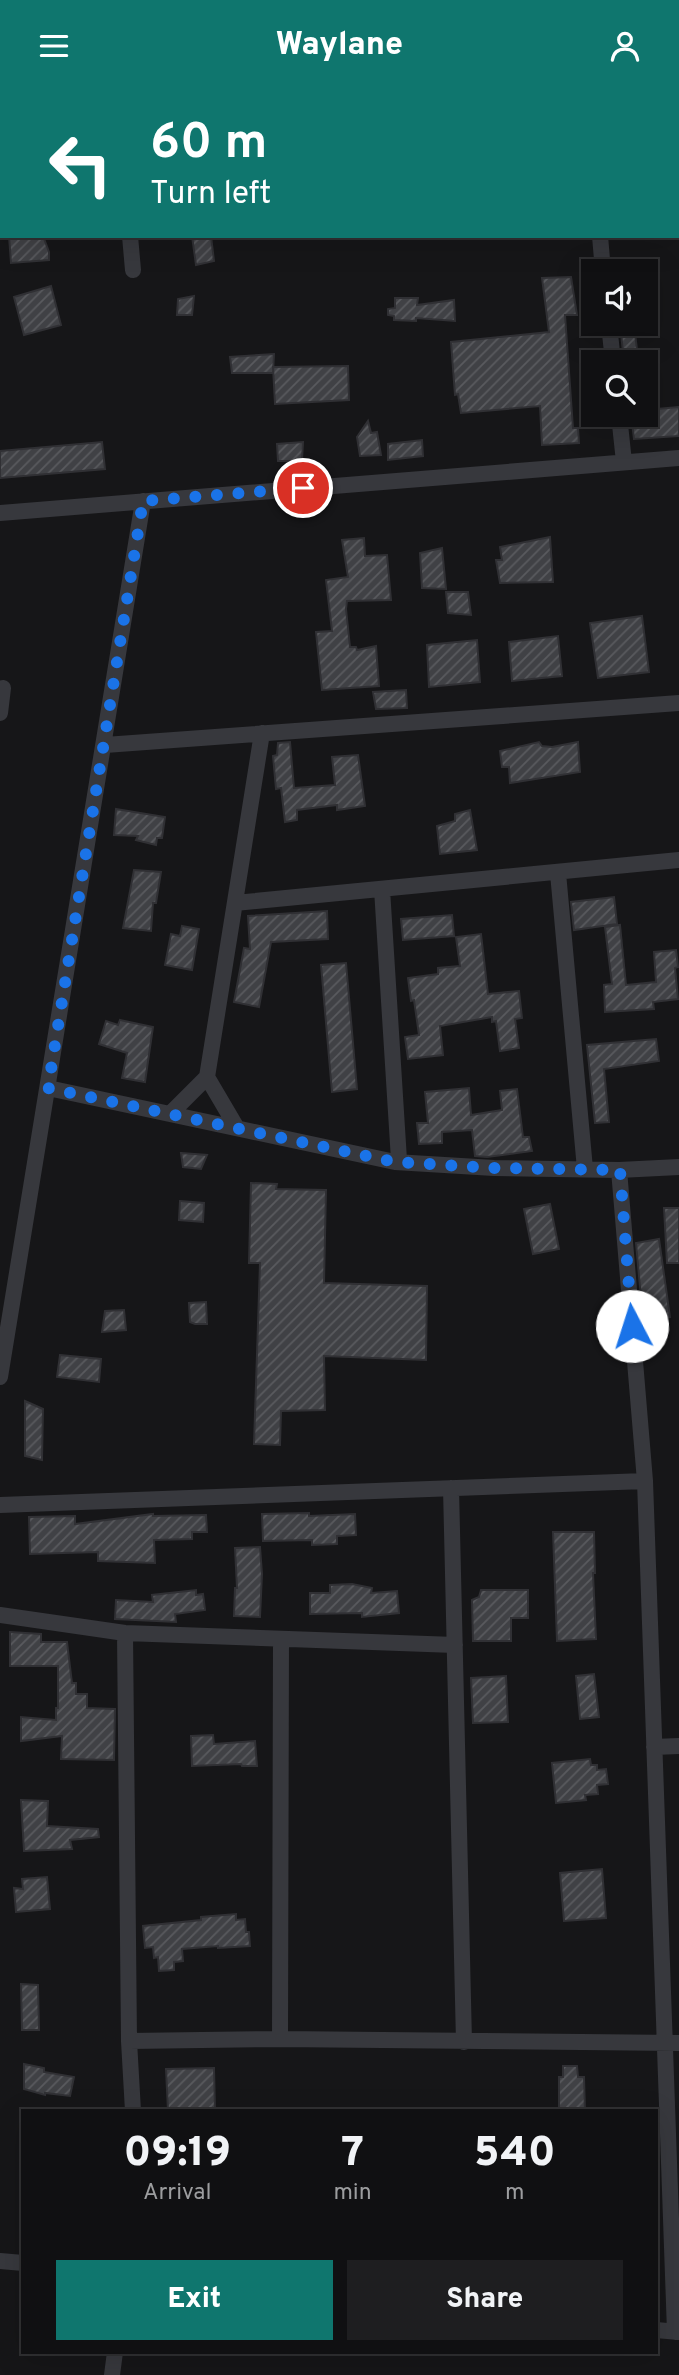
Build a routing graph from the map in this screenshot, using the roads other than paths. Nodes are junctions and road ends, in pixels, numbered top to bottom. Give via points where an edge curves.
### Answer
1 (130, 238) edge
2 (600, 238) edge
3 (602, 259) edge
4 (133, 270) dead end
5 (620, 427) edge
6 (679, 458) edge
7 (624, 462) junction
8 (143, 501) junction
9 (0, 513) edge
10 (3, 688) dead end
11 (679, 703) edge
12 (0, 713) edge
13 (262, 733) junction
14 (105, 745) junction
15 (679, 859) edge
16 (558, 873) junction
17 (382, 890) junction
18 (235, 903) junction
19 (207, 1077) junction
20 (48, 1088) junction
21 (170, 1114) junction
22 (237, 1128) junction
23 (399, 1160) junction
24 (679, 1167) edge
25 (585, 1170) junction
26 (620, 1170) junction
27 (0, 1377) edge
28 (645, 1481) junction
29 (451, 1488) junction
30 (0, 1505) edge
31 (0, 1615) edge
32 (125, 1633) junction
33 (281, 1639) junction
34 (455, 1645) junction
35 (679, 1746) edge
36 (654, 1747) junction
37 (280, 2039) junction
38 (129, 2041) junction
39 (464, 2042) junction
40 (672, 2043) edge
41 (133, 2109) edge
42 (0, 2261) edge
43 (21, 2263) edge
44 (658, 2330) edge
45 (677, 2332) edge
46 (115, 2354) edge
47 (112, 2375) edge

1 - 4 street
2 - 3 street
5 - 7 street
6 - 7 street
7 - 8 street
8 - 9 street
8 - 14 street
10 - 12 street
11 - 13 street
13 - 14 street
13 - 18 street
14 - 20 street
15 - 16 street
16 - 17 street
16 - 25 street
17 - 18 street
17 - 23 street
18 - 19 street
19 - 21 street
19 - 22 street
20 - 21 street
20 - 27 street
21 - 22 street
22 - 23 street
23 - 25 street
24 - 26 street
25 - 26 street
26 - 28 street
28 - 29 street
28 - 36 street
29 - 30 street
29 - 34 street
31 - 32 street
32 - 33 street
32 - 38 street
33 - 34 street
33 - 37 street
34 - 39 street
35 - 36 street
36 - 40 street
37 - 38 street
37 - 39 street
38 - 41 street
39 - 40 street
40 - 45 street
42 - 43 street
44 - 45 street
46 - 47 street

